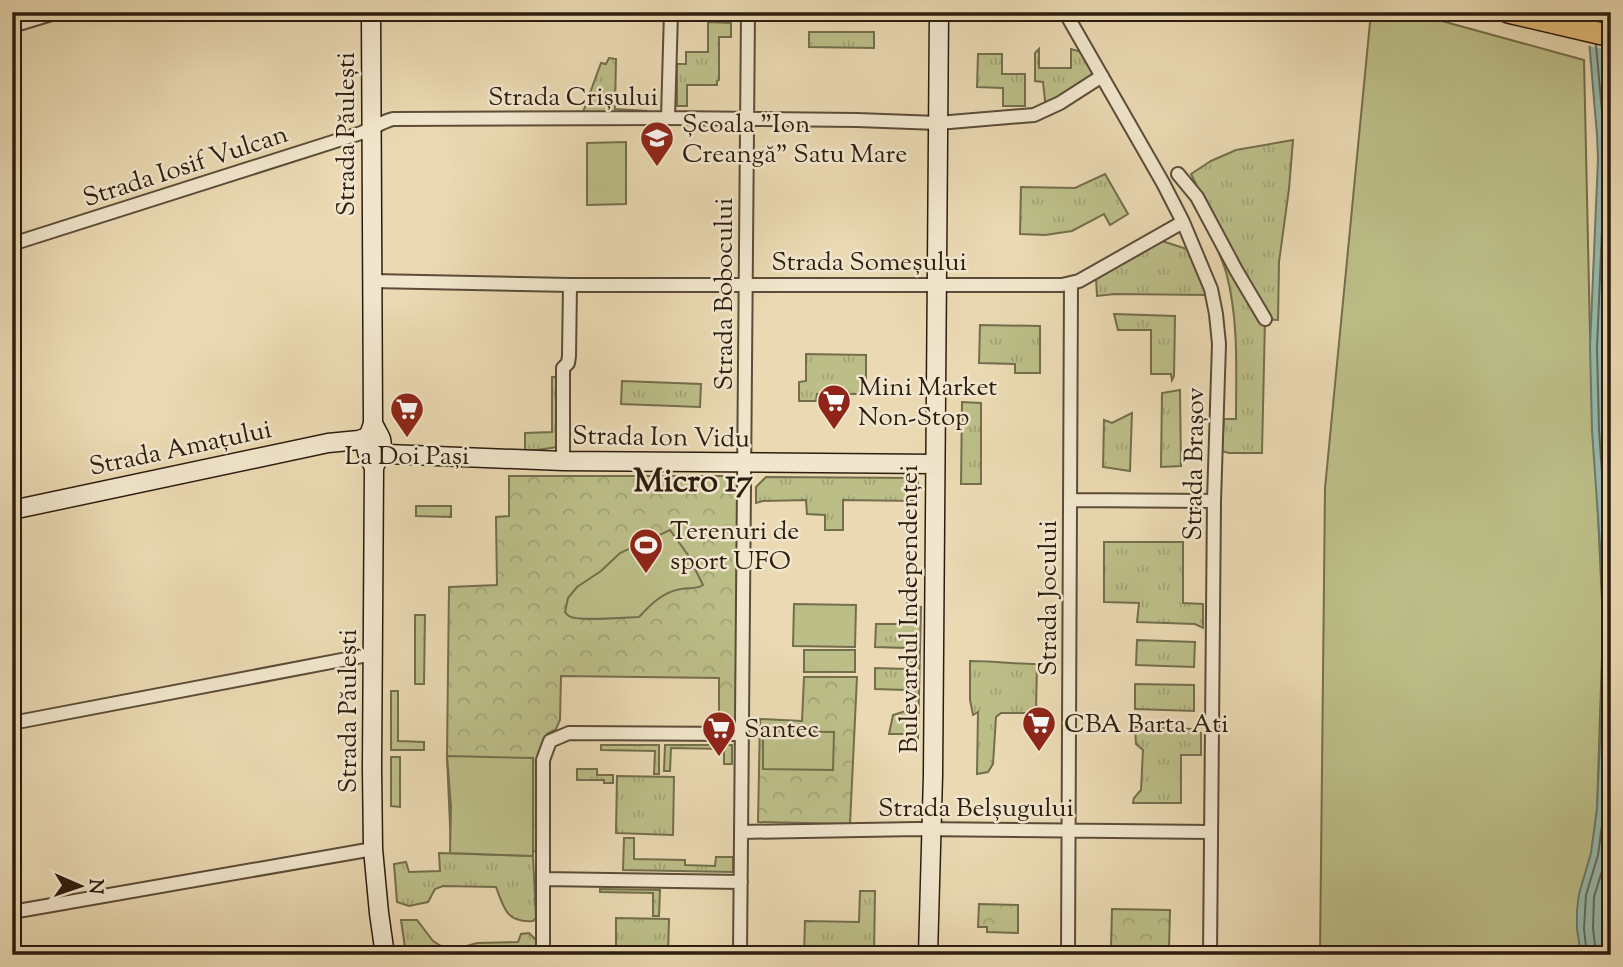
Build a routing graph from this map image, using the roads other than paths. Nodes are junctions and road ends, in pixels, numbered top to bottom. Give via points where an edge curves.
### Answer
1 (58, 12) edge
2 (371, 12) edge
3 (671, 12) edge
4 (748, 12) edge
5 (939, 12) edge
6 (1065, 12) edge
7 (1508, 12) edge
8 (1553, 12) edge
9 (12, 26) edge
10 (1611, 26) edge
11 (1611, 36) edge
12 (1102, 76) junction
13 (668, 118) junction
14 (746, 119) junction
15 (938, 123) junction
16 (371, 130) junction
17 (1178, 174) dead end
18 (1183, 222) junction
19 (12, 244) edge
20 (372, 281) junction
21 (746, 284) junction
22 (936, 284) junction
23 (1071, 284) junction
24 (570, 285) junction
25 (1265, 319) dead end
26 (374, 446) junction
27 (563, 461) junction
28 (744, 463) junction
29 (935, 464) junction
30 (1070, 500) junction
31 (1214, 501) junction
32 (12, 510) edge
33 (373, 654) junction
34 (12, 723) edge
35 (741, 734) junction
36 (932, 829) junction
37 (1069, 830) junction
38 (741, 832) junction
39 (1211, 832) junction
40 (373, 849) junction
41 (544, 879) junction
42 (741, 882) junction
43 (12, 912) edge
44 (385, 955) edge
45 (543, 955) edge
46 (740, 955) edge
47 (928, 955) edge
48 (1068, 955) edge
49 (1210, 955) edge

1 - 9 street
2 - 16 street, Strada Păulești
3 - 13 street
4 - 14 street, Strada Bobocului
5 - 15 street, Bulevardul Independenței
6 - 12 street, Strada Brașov
7 - 11 main road
8 - 10 main road
12 - 15 street, Strada Crișului via 1034,115
12 - 18 street, Strada Brașov
13 - 14 street, Strada Crișului
13 - 16 street, Strada Crișului via 393,119
14 - 15 street, Strada Crișului
14 - 21 street, Strada Bobocului
15 - 22 street, Bulevardul Independenței
16 - 19 street, Strada Iosif Vulcan
16 - 20 street, Strada Păulești
17 - 25 street via 1196,197
18 - 23 street, Strada Someșului
18 - 31 street, Strada Brașov via 1211,289 1216,314
20 - 24 street, Strada Someșului
20 - 26 street, Strada Păulești
21 - 22 street, Strada Someșului
21 - 24 street, Strada Someșului
21 - 28 street, Strada Bobocului
22 - 23 street, Strada Someșului
22 - 29 street, Bulevardul Independenței
23 - 30 street, Strada Jocului
24 - 27 street via 569,363 563,368
26 - 27 street, Strada Ion Vidu
26 - 32 street, Strada Amațului via 328,443
26 - 33 street, Strada Păulești
27 - 28 street, Strada Ion Vidu
28 - 29 street, Strada Ion Vidu
28 - 35 street, Strada Bobocului
29 - 36 street, Bulevardul Independenței
30 - 31 street
30 - 37 street, Strada Jocului
31 - 39 street, Strada Brașov
33 - 34 street
33 - 40 street, Strada Păulești
35 - 38 street, Strada Bobocului
35 - 41 street via 569,733 550,741 543,760
36 - 37 street, Strada Belșugului
36 - 38 street, Strada Belșugului
36 - 47 street, Bulevardul Independenței
37 - 39 street, Strada Belșugului
37 - 48 street, Strada Jocului
38 - 42 street, Strada Bobocului
39 - 49 street, Strada Brașov
40 - 43 street
40 - 44 street, Strada Păulești
41 - 42 street
41 - 45 street
42 - 46 street, Strada Bobocului

